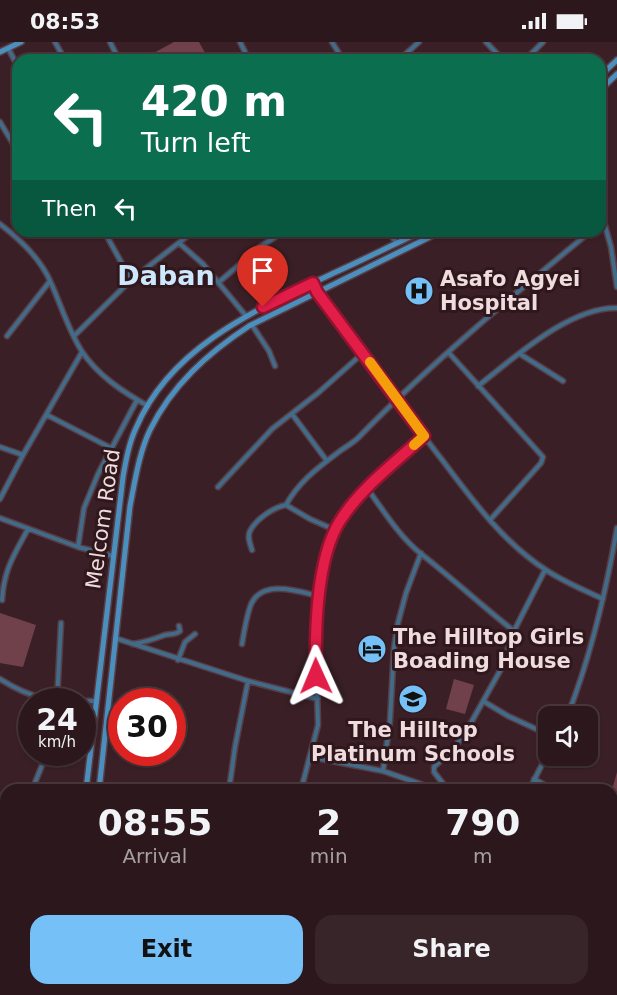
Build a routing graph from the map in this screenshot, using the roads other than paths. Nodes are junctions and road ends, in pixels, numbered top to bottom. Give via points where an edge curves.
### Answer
1 (21, 42) edge
2 (332, 42) edge
3 (486, 42) edge
4 (543, 42) edge
5 (416, 43) edge
6 (8, 48) junction
7 (0, 52) edge
8 (339, 54) edge
9 (405, 54) edge
10 (497, 54) edge
11 (531, 54) edge
12 (12, 56) edge
13 (617, 60) edge
14 (606, 70) edge
15 (617, 74) edge
16 (606, 84) edge
17 (0, 122) edge
18 (12, 142) edge
19 (0, 224) edge
20 (606, 225) edge
21 (12, 234) edge
22 (15, 237) edge
23 (107, 237) edge
24 (186, 237) edge
25 (275, 237) edge
26 (392, 237) edge
27 (410, 237) edge
28 (430, 237) edge
29 (584, 237) edge
30 (179, 243) junction
31 (397, 243) junction
32 (132, 280) junction
33 (51, 281) junction
34 (219, 282) junction
35 (313, 283) junction
36 (617, 287) edge
37 (317, 292) junction
38 (617, 308) edge
39 (246, 316) junction
40 (252, 325) junction
41 (7, 336) dead end
42 (74, 336) junction
43 (82, 352) junction
44 (363, 353) junction
45 (449, 353) junction
46 (520, 354) junction
47 (275, 366) dead end
48 (563, 381) dead end
49 (478, 386) junction
50 (395, 399) junction
51 (137, 400) junction
52 (148, 406) junction
53 (160, 412) junction
54 (292, 414) junction
55 (47, 415) junction
56 (424, 436) junction
57 (0, 447) edge
58 (111, 448) junction
59 (22, 455) junction
60 (327, 461) junction
61 (218, 487) dead end
62 (367, 488) junction
63 (0, 499) edge
64 (286, 505) junction
65 (0, 518) edge
66 (490, 520) junction
67 (617, 528) edge
68 (28, 529) junction
69 (335, 530) junction
70 (78, 547) junction
71 (252, 550) dead end
72 (421, 553) junction
73 (113, 556) junction
74 (545, 570) junction
75 (318, 596) junction
76 (603, 599) junction
77 (2, 600) dead end
78 (62, 622) dead end
79 (179, 626) dead end
80 (514, 631) junction
81 (195, 634) dead end
82 (115, 638) junction
83 (133, 644) junction
84 (242, 644) dead end
85 (178, 660) junction
86 (0, 679) edge
87 (248, 681) junction
88 (58, 688) edge
89 (18, 690) edge
90 (318, 699) junction
91 (97, 701) joint
92 (483, 701) junction
93 (571, 706) edge
94 (538, 730) edge
95 (311, 757) junction
96 (42, 766) edge
97 (541, 766) edge
98 (383, 771) junction
99 (534, 779) junction
100 (34, 784) edge
101 (87, 784) edge
102 (100, 784) edge
103 (230, 784) edge
104 (303, 784) edge
105 (421, 784) edge
106 (443, 784) edge
107 (532, 784) edge
108 (543, 784) edge

1 - 6 main road
2 - 8 street
3 - 10 street
4 - 11 street
5 - 9 street
6 - 7 main road
6 - 12 street
13 - 14 main road
15 - 16 main road
17 - 18 street
19 - 21 street
20 - 36 street
22 - 33 street
23 - 32 street
24 - 30 street
25 - 34 street
26 - 31 street
27 - 31 main road, Melcom Road
28 - 37 main road
29 - 45 street
30 - 32 street
30 - 34 street
31 - 35 main road, Melcom Road
32 - 42 street
33 - 41 street
33 - 42 street
34 - 39 street
35 - 37 main road
35 - 39 main road, Melcom Road
37 - 40 main road
37 - 44 street
38 - 46 street via 574,318
39 - 52 main road, Melcom Road via 194,352
40 - 47 street
40 - 53 main road via 224,342 194,368
42 - 43 street
43 - 51 street via 110,381
43 - 55 street
44 - 50 street
44 - 54 street
45 - 49 street
45 - 50 street
46 - 48 street
46 - 49 street
49 - 66 street via 543,456
50 - 56 street
50 - 60 street via 359,437
51 - 52 street
51 - 58 street
52 - 53 main road
52 - 73 main road, Melcom Road via 136,427 127,457
53 - 82 main road via 144,449 130,506
54 - 60 street
54 - 61 street via 260,440
55 - 58 street
55 - 59 street
56 - 62 street
56 - 66 street
57 - 59 street
58 - 70 street via 84,508
59 - 63 street
60 - 64 street via 298,485
62 - 69 street
62 - 72 street
64 - 69 street
64 - 71 street via 268,512 251,530
65 - 68 street
66 - 74 street
67 - 76 street
68 - 70 street
68 - 77 street via 7,569
69 - 75 street
70 - 73 street
72 - 80 street
72 - 98 street via 398,623
73 - 91 main road, Melcom Road
74 - 76 street
74 - 80 street
75 - 84 street via 282,588 260,594 250,604
75 - 90 street
76 - 93 street
78 - 88 street
79 - 83 street via 177,634
80 - 92 street via 501,669
81 - 85 street via 185,642
82 - 83 street
82 - 102 main road
83 - 85 street
85 - 87 street
86 - 89 street
87 - 90 street
87 - 103 street
90 - 95 street via 318,725
91 - 101 main road, Melcom Road
92 - 94 street
92 - 106 street via 454,748 434,767
95 - 98 street
95 - 104 street
96 - 100 street
97 - 99 street
98 - 105 street
99 - 107 street
99 - 108 street

